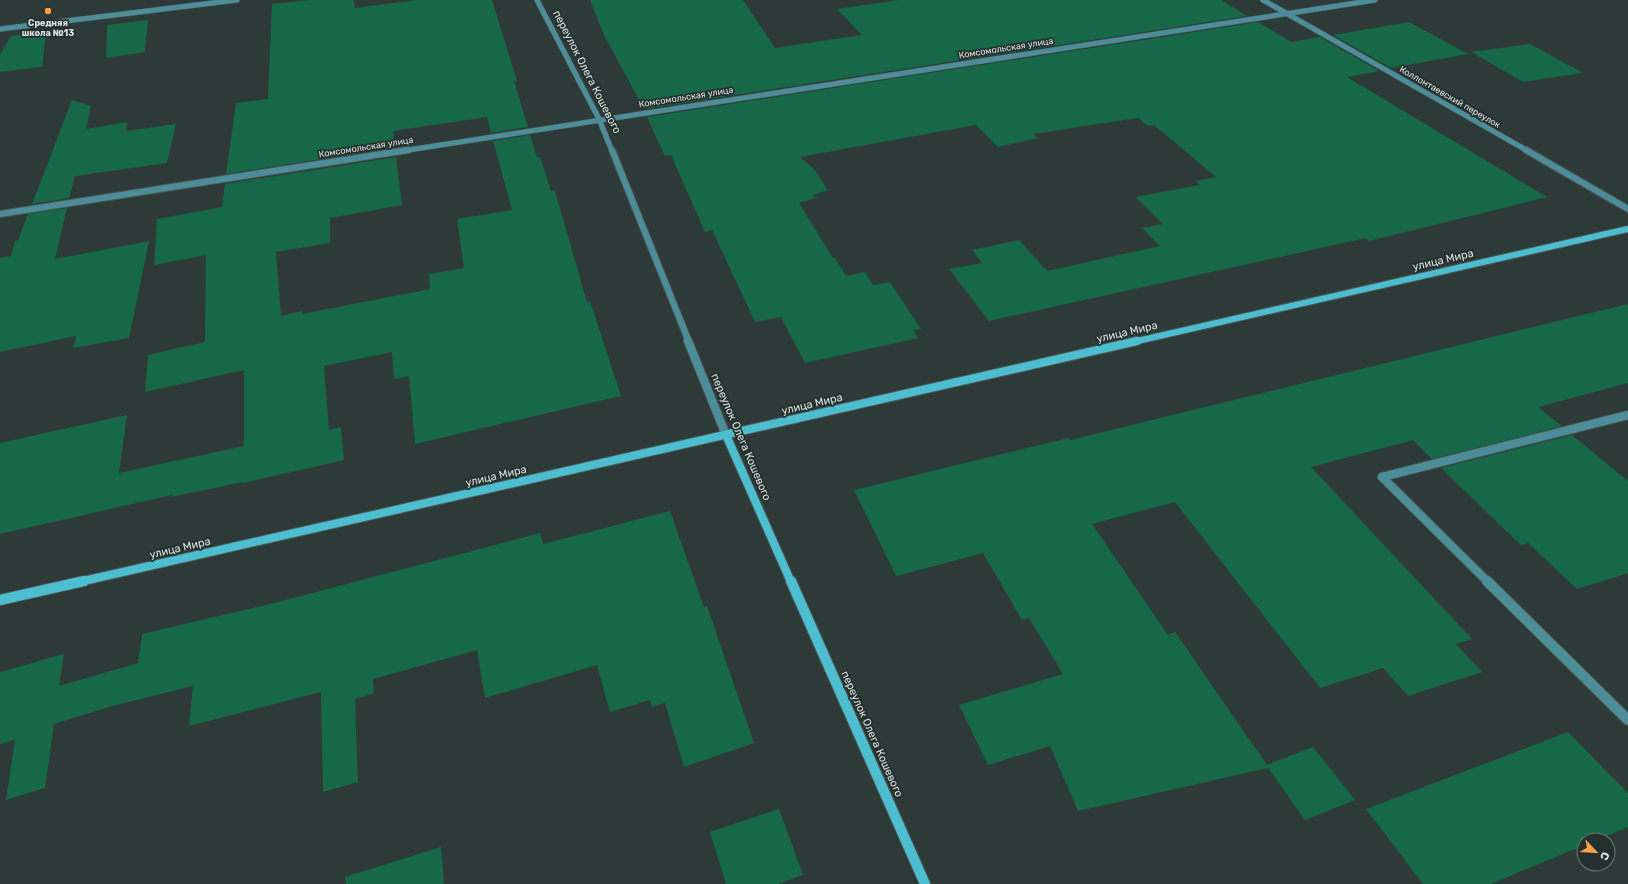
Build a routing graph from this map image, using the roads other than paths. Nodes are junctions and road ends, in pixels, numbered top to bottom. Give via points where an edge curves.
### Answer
1 (237, 0) edge
2 (536, 0) edge
3 (1263, 0) edge
4 (1375, 0) edge
5 (1287, 14) junction
6 (0, 29) edge
7 (599, 119) junction
8 (1628, 209) edge
9 (0, 214) edge
10 (1628, 229) edge
11 (1628, 415) edge
12 (726, 435) junction
13 (0, 600) edge
14 (1628, 720) edge
15 (925, 884) edge

1 - 6 street
2 - 7 street, переулок Олега Кошевого
3 - 5 street, Коллонтаевский переулок
4 - 5 street, Комсомольская улица
5 - 7 street, Комсомольская улица
5 - 8 street, Коллонтаевский переулок
7 - 9 street, Комсомольская улица
7 - 12 street, переулок Олега Кошевого
10 - 12 street, улица Мира
11 - 14 street via 1382,477
12 - 13 street, улица Мира
12 - 15 street, переулок Олега Кошевого

